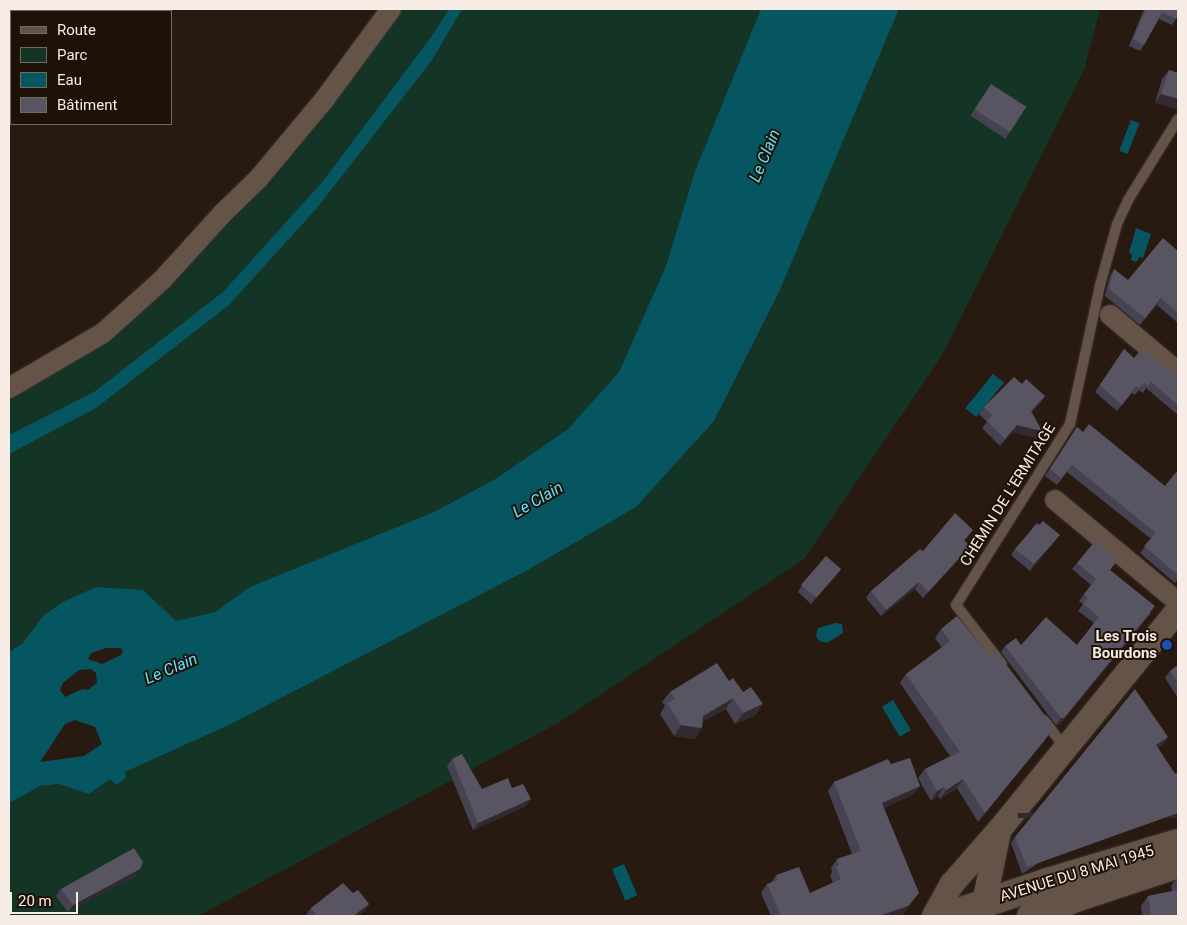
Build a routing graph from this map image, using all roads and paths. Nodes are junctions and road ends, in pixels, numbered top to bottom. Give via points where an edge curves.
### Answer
1 (391, 9) edge
2 (1178, 119) edge
3 (1110, 315) dead end
4 (1178, 372) edge
5 (9, 388) edge
6 (1055, 500) dead end
7 (1178, 602) edge
8 (1178, 610) edge
9 (1008, 673) edge
10 (1037, 711) edge
11 (1066, 749) junction
12 (1000, 829) junction
13 (1178, 843) edge
14 (1178, 864) edge
15 (1078, 907) edge
16 (978, 910) edge
17 (934, 916) edge
18 (947, 916) edge
19 (1031, 916) edge

1 - 5 street via 324,100 259,178 162,280 103,333
2 - 9 lane, CHEMIN DE L'ERMITAGE via 1128,200 1117,224 1100,285 1070,424 956,604
3 - 4 street
6 - 7 street
8 - 11 street
10 - 11 lane
11 - 12 street
12 - 16 street
12 - 17 street via 952,884
13 - 16 main road, AVENUE DU 8 MAI 1945
14 - 15 main road, AVENUE DU 8 MAI 1945
15 - 19 main road, AVENUE DU 8 MAI 1945
16 - 18 main road, AVENUE DU 8 MAI 1945

